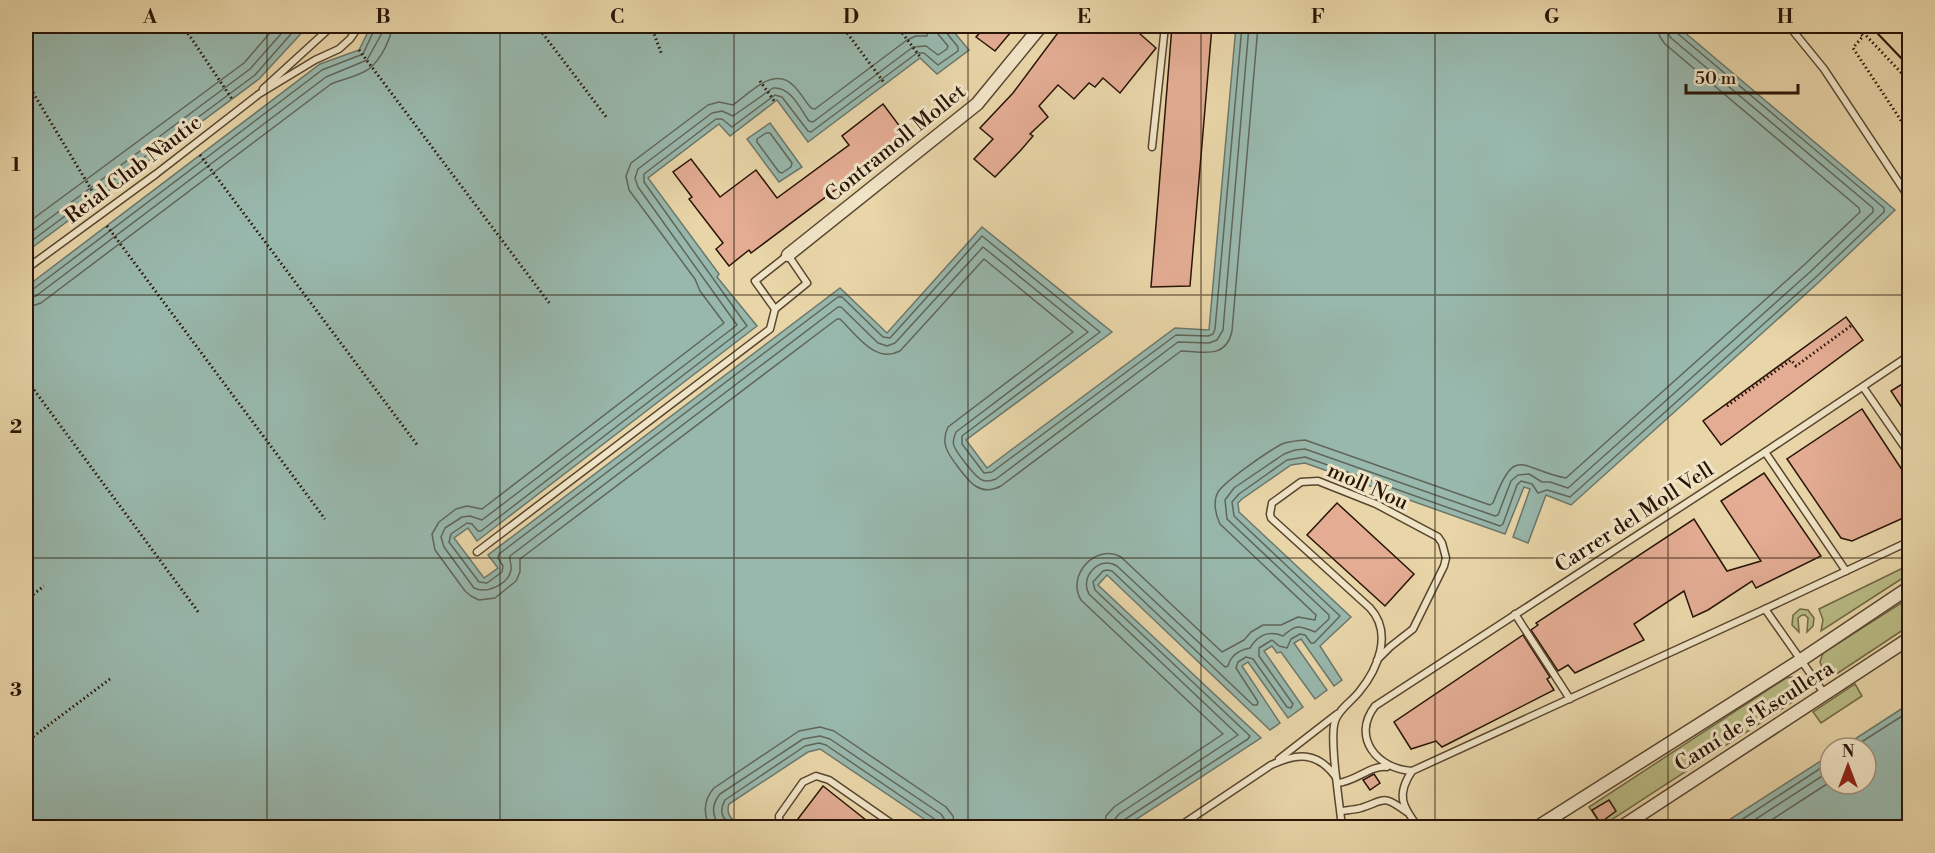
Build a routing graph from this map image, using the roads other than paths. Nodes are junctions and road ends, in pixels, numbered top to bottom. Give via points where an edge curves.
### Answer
1 (332, 26) edge
2 (359, 26) edge
3 (1041, 26) edge
4 (1165, 26) edge
5 (1790, 26) edge
6 (1887, 26) edge
7 (1910, 50) edge
8 (259, 94) junction
9 (1152, 147) dead end
10 (1910, 199) edge
11 (788, 255) junction
12 (26, 269) edge
13 (775, 309) junction
14 (1910, 355) edge
15 (1863, 387) junction
16 (1765, 452) junction
17 (1910, 455) edge
18 (1910, 541) edge
19 (477, 552) dead end
20 (1846, 571) junction
21 (1910, 587) edge
22 (1766, 609) junction
23 (1515, 614) junction
24 (1910, 638) edge
25 (1377, 660) junction
26 (1801, 660) junction
27 (1824, 693) junction
28 (1570, 699) junction
29 (1340, 711) junction
30 (1271, 765) junction
31 (1395, 768) junction
32 (1412, 771) junction
33 (1338, 783) junction
34 (1341, 811) junction
35 (1407, 812) junction
36 (1552, 823) edge
37 (780, 828) edge
38 (898, 828) edge
39 (1177, 828) edge
40 (1342, 828) edge
41 (1419, 828) edge
42 (1536, 828) edge
43 (1620, 828) edge

1 - 8 lane
2 - 8 lane via 339,49
3 - 11 street, Contramoll Mollet via 977,104
4 - 9 lane
5 - 10 lane via 1824,69
6 - 7 highway
8 - 12 lane, Reial Club Nàutic
11 - 13 lane via 807,283
11 - 13 lane, Contramoll Mollet via 755,281
13 - 19 lane via 770,329
14 - 15 lane, Carrer del Moll Vell
15 - 16 lane, Carrer del Moll Vell
15 - 17 lane
16 - 20 lane
16 - 23 lane, Carrer del Moll Vell
18 - 20 lane
20 - 22 lane
21 - 26 street
22 - 26 lane
22 - 28 lane
23 - 28 lane
23 - 31 lane, Carrer del Moll Vell via 1375,706 1366,726 1369,746 1381,761
24 - 27 street, Camí de s'Escullera
25 - 25 lane, moll Nou via 1382,630 1375,613 1271,518 1272,503 1301,482 1323,482 1376,504 1438,537 1445,549 1444,566 1413,629
25 - 29 lane, moll Nou via 1369,680
26 - 27 lane
26 - 36 street
27 - 43 street, Camí de s'Escullera
28 - 32 lane
29 - 30 lane, moll Nou
29 - 33 lane via 1334,730
30 - 33 lane, moll Nou via 1293,756 1312,757 1331,770
30 - 39 lane, moll Nou
31 - 32 lane
31 - 33 lane via 1378,767
32 - 35 lane via 1403,788
33 - 34 lane
34 - 35 lane via 1382,800
34 - 40 lane
35 - 41 lane
36 - 42 street
37 - 38 lane via 782,809 803,782 816,776 829,780

